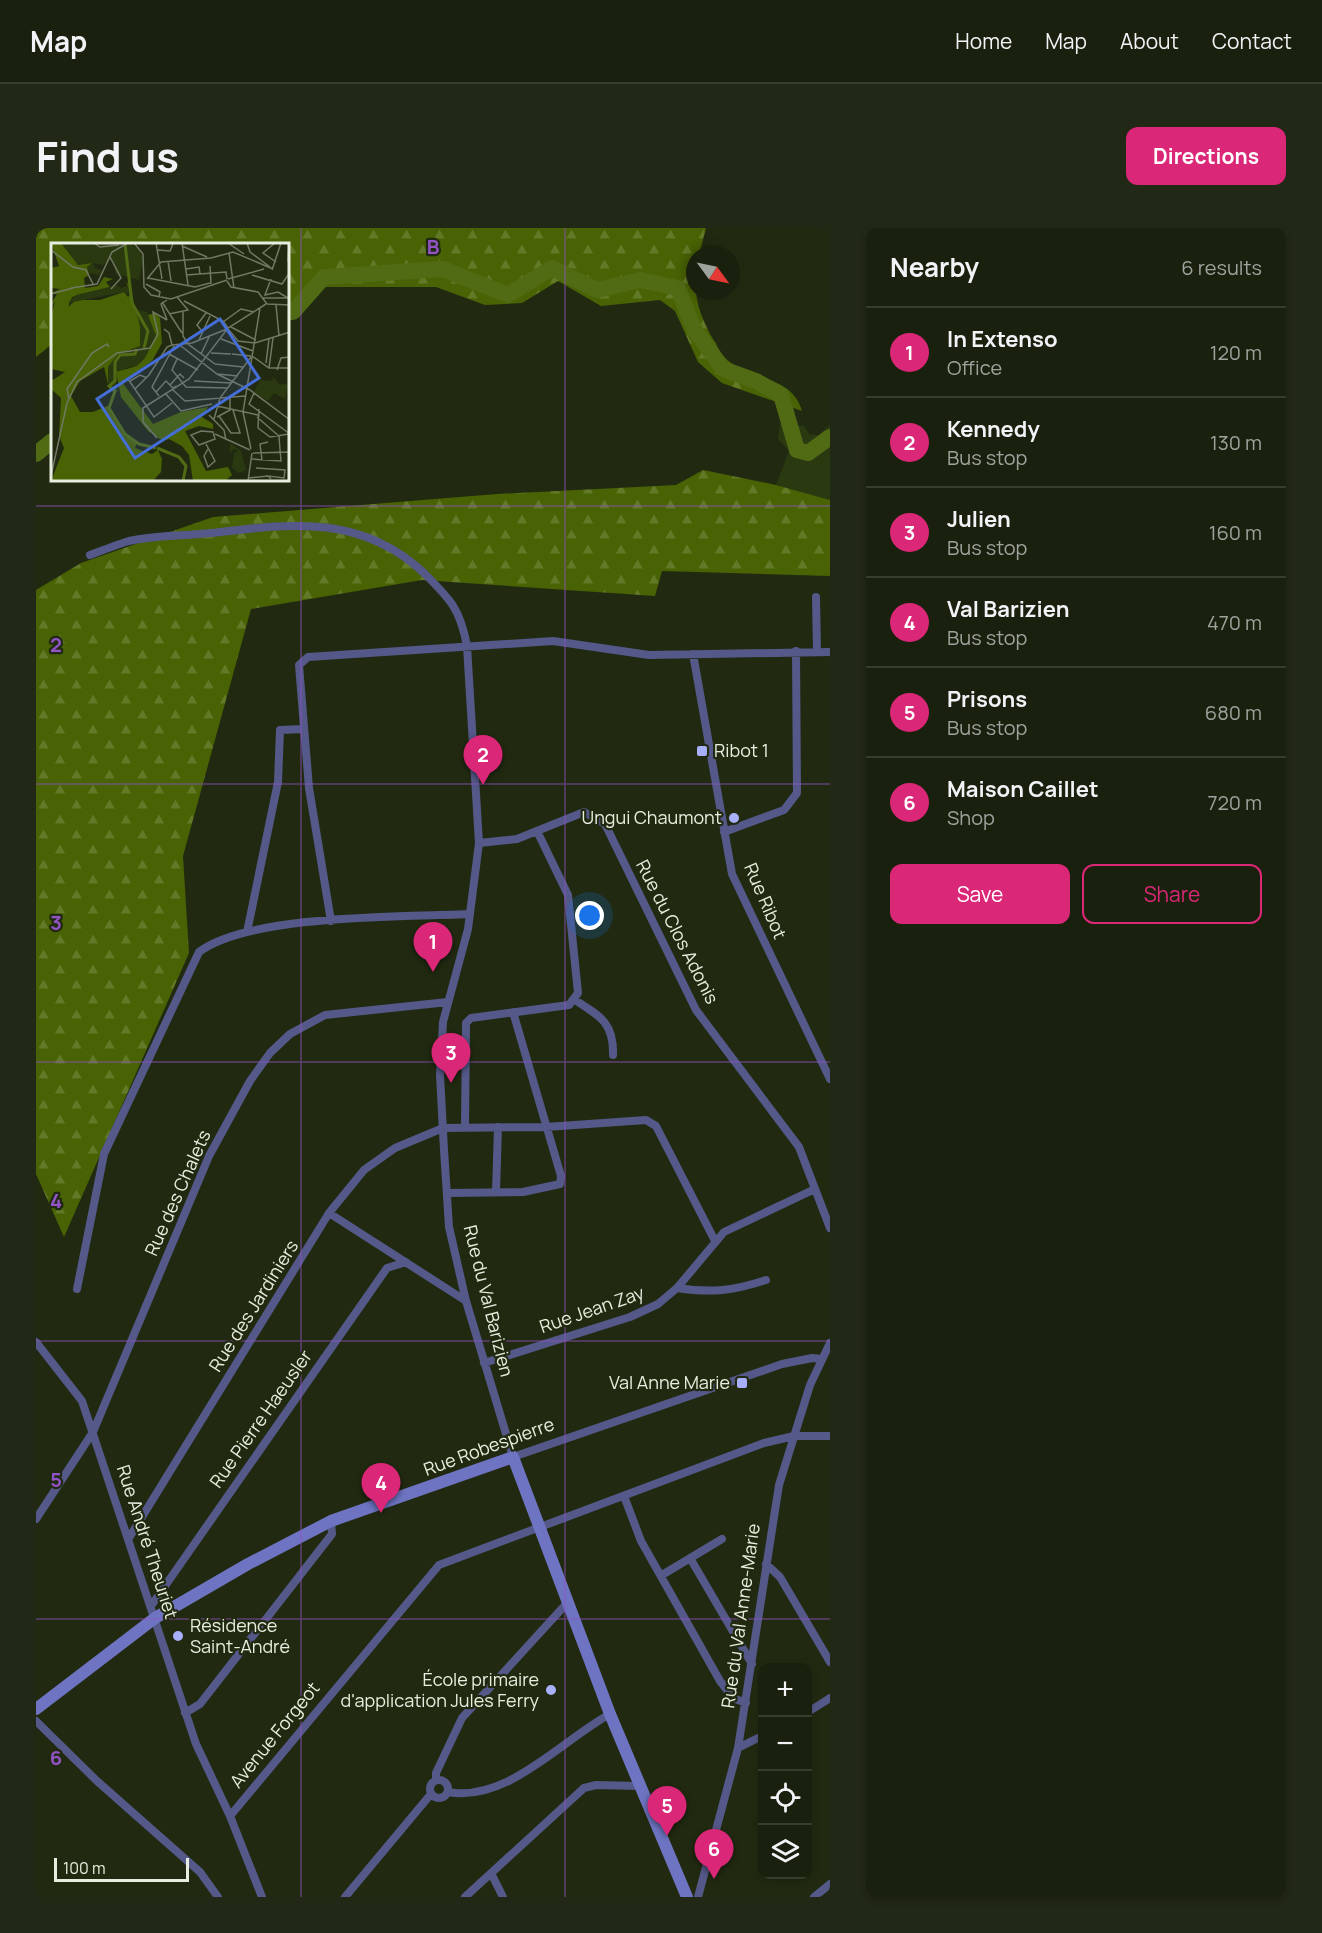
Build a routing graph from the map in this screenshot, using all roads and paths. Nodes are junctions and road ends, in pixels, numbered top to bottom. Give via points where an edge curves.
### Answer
1 (90, 555) dead end
2 (816, 597) dead end
3 (467, 646) junction
4 (796, 651) junction
5 (818, 652) junction
6 (830, 652) edge
7 (693, 654) junction
8 (304, 729) junction
9 (538, 832) junction
10 (724, 832) junction
11 (479, 843) junction
12 (470, 914) junction
13 (331, 921) junction
14 (247, 932) junction
15 (575, 1000) junction
16 (448, 1002) junction
17 (513, 1012) junction
18 (614, 1055) dead end
19 (830, 1079) edge
20 (465, 1126) junction
21 (498, 1127) junction
22 (546, 1127) junction
23 (443, 1128) junction
24 (815, 1189) junction
25 (496, 1192) junction
26 (447, 1193) junction
27 (329, 1213) junction
28 (830, 1228) edge
29 (714, 1241) junction
30 (406, 1263) junction
31 (766, 1280) dead end
32 (77, 1288) dead end
33 (677, 1288) junction
34 (466, 1301) junction
35 (36, 1342) edge
36 (830, 1343) edge
37 (822, 1359) junction
38 (484, 1363) junction
39 (93, 1432) junction
40 (794, 1436) junction
41 (830, 1436) edge
42 (513, 1457) junction
43 (624, 1496) junction
44 (37, 1515) edge
45 (331, 1521) junction
46 (539, 1527) junction
47 (129, 1538) junction
48 (722, 1539) dead end
49 (690, 1558) junction
50 (766, 1564) junction
51 (662, 1575) junction
52 (568, 1602) junction
53 (153, 1612) junction
54 (830, 1662) edge
55 (752, 1664) junction
56 (830, 1698) edge
57 (746, 1703) junction
58 (36, 1709) edge
59 (812, 1709) edge
60 (185, 1713) junction
61 (610, 1714) junction
62 (36, 1721) edge
63 (758, 1738) edge
64 (738, 1748) junction
65 (436, 1780) junction
66 (639, 1786) junction
67 (448, 1792) junction
68 (431, 1794) junction
69 (230, 1816) junction
70 (492, 1875) junction
71 (830, 1884) edge
72 (218, 1897) edge
73 (262, 1897) edge
74 (345, 1897) edge
75 (465, 1897) edge
76 (503, 1897) edge
77 (687, 1897) edge
78 (698, 1897) edge
79 (814, 1897) edge

1 - 3 street, Rue du Val Barizien via 130,541 282,525 354,531 412,561 446,594 461,617
2 - 5 street
3 - 7 street via 553,641 649,655
3 - 8 street via 308,657 299,665
3 - 11 street, Rue du Val Barizien
4 - 5 street
4 - 7 street
4 - 10 street via 796,792 784,810
5 - 6 street
7 - 10 street, Rue Ribot
8 - 13 street via 309,788
8 - 14 street via 280,730 278,782
9 - 11 street, Rue du Clos Adonis
9 - 15 street via 568,896 578,993
9 - 24 street, Rue du Clos Adonis via 584,812 605,824 696,1010 799,1147
10 - 19 street, Rue Ribot via 732,874
11 - 12 street, Rue du Val Barizien
12 - 13 street
12 - 16 street, Rue du Val Barizien
13 - 14 street
14 - 32 street via 212,942 199,952 104,1154
15 - 17 street via 569,1005
15 - 18 street via 609,1025
16 - 23 street, Rue du Val Barizien via 440,1075
16 - 39 street, Rue des Chalets via 325,1015 290,1034 270,1053 209,1156
17 - 20 street via 471,1018 466,1023
17 - 22 street
20 - 21 street, Rue des Jardiniers
20 - 23 street, Rue des Jardiniers
21 - 22 street, Rue des Jardiniers
21 - 25 street
22 - 25 street via 560,1184 523,1192
22 - 29 street, Rue des Jardiniers via 646,1120 656,1126
23 - 26 street, Rue du Val Barizien
23 - 27 street, Rue des Jardiniers via 395,1148 364,1170
24 - 28 street, Rue du Clos Adonis
24 - 29 street, Rue Jean Zay via 738,1224
25 - 26 street
26 - 34 street, Rue du Val Barizien via 449,1227
27 - 30 street
27 - 47 street, Rue des Jardiniers
29 - 33 street, Rue Jean Zay
30 - 34 street
30 - 53 street, Rue Pierre Haeusler via 387,1268
31 - 33 street via 736,1290 704,1292
33 - 38 street, Rue Jean Zay via 658,1304 630,1317
34 - 38 street, Rue du Val Barizien
35 - 39 street, Rue André Theuriet via 78,1393
36 - 37 street, Rue du Val Anne-Marie
37 - 40 street, Rue du Val Anne-Marie
37 - 42 street, Rue Robespierre via 782,1365
38 - 42 street, Rue du Val Barizien
39 - 44 street, Rue des Chalets
39 - 47 street, Rue André Theuriet
40 - 41 street, Avenue Forgeot
40 - 43 street, Avenue Forgeot via 764,1443
40 - 50 street, Rue du Val Anne-Marie via 773,1511
42 - 45 street, Rue Robespierre
42 - 46 street, Rue du Val Barizien
43 - 46 street, Avenue Forgeot
43 - 51 street via 641,1541
45 - 53 street, Rue Robespierre
45 - 60 street via 332,1534 288,1593 200,1704
46 - 52 street, Rue du Val Barizien
46 - 69 street, Avenue Forgeot via 439,1565
47 - 53 street, Rue André Theuriet
48 - 49 street
49 - 51 street
49 - 55 street
50 - 54 street via 780,1577
50 - 55 street, Rue du Val Anne-Marie
51 - 57 street via 720,1681 733,1698
52 - 61 street, Rue du Val Barizien
52 - 65 street via 462,1718 444,1753
53 - 58 street, Rue Robespierre
53 - 60 street, Rue André Theuriet
55 - 57 street, Rue du Val Anne-Marie
56 - 59 street
57 - 64 street, Rue du Val Anne-Marie
60 - 69 street, Rue André Theuriet
61 - 66 street, Rue du Val Barizien
61 - 67 street via 500,1786 463,1794
62 - 72 street via 200,1872
63 - 64 street
64 - 78 street, Rue du Val Anne-Marie
65 - 67 street via 444,1781
65 - 68 street via 430,1786
66 - 70 street via 584,1788
66 - 77 street, Rue du Val Barizien
67 - 68 street via 438,1799
68 - 74 street
69 - 73 street, Rue André Theuriet
70 - 75 street
70 - 76 street
71 - 79 street

